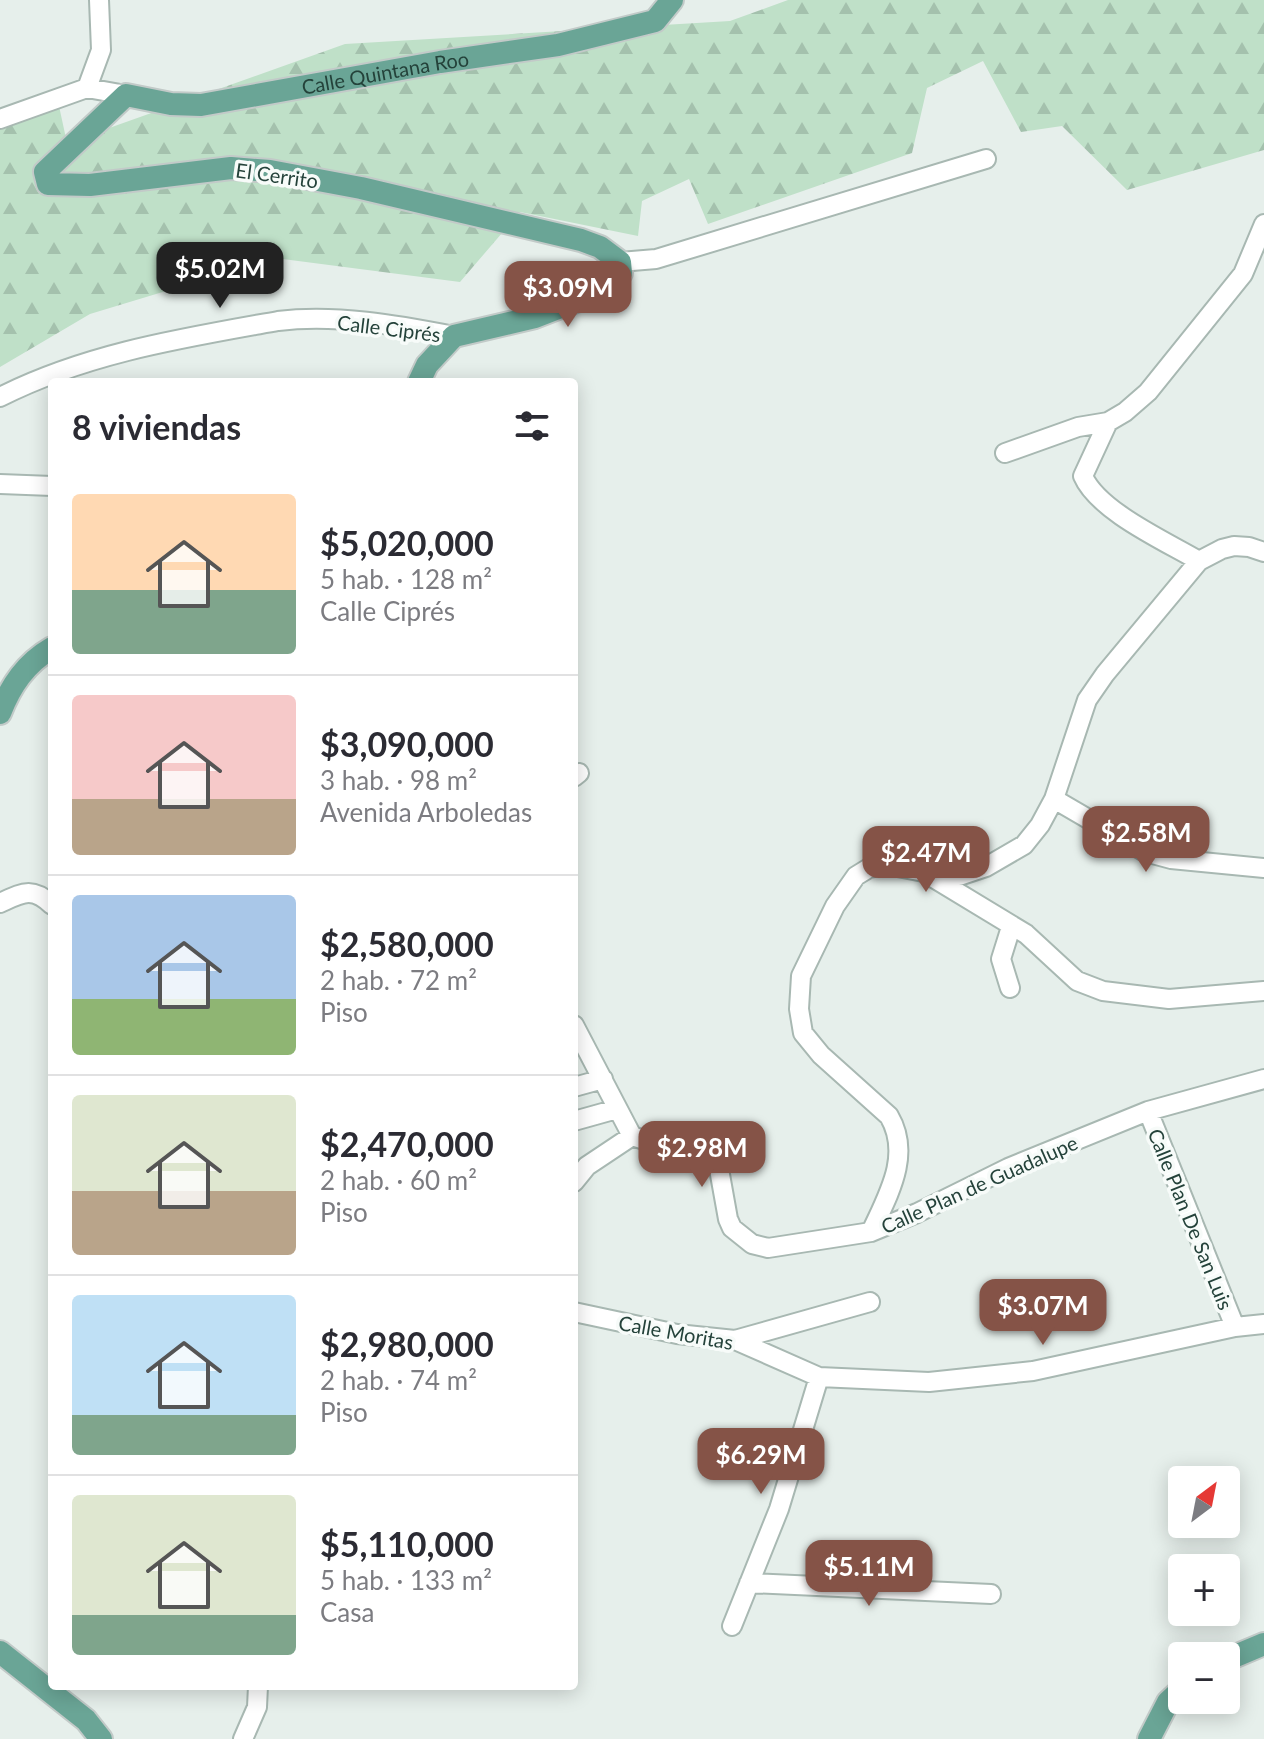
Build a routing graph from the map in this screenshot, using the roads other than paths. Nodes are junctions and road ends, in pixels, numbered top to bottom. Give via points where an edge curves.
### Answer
1 (99, 0) edge
2 (672, 0) edge
3 (87, 88) junction
4 (126, 95) junction
5 (0, 119) edge
6 (986, 159) dead end
7 (1264, 224) edge
8 (620, 262) junction
9 (454, 336) junction
10 (421, 378) edge
11 (0, 397) edge
12 (1108, 422) junction
13 (1005, 453) dead end
14 (0, 484) edge
15 (48, 486) edge
16 (1264, 552) edge
17 (1199, 561) junction
18 (48, 650) edge
19 (0, 713) edge
20 (1054, 799) junction
21 (1264, 868) edge
22 (924, 872) junction
23 (48, 901) edge
24 (0, 903) edge
25 (1011, 927) junction
26 (1010, 988) dead end
27 (1264, 991) edge
28 (578, 1032) edge
29 (603, 1079) junction
30 (1264, 1079) edge
31 (578, 1086) edge
32 (617, 1109) junction
33 (1148, 1111) junction
34 (578, 1120) edge
35 (632, 1136) junction
36 (578, 1177) edge
37 (871, 1232) junction
38 (870, 1302) dead end
39 (578, 1313) edge
40 (1264, 1324) edge
41 (1235, 1327) junction
42 (735, 1340) junction
43 (819, 1377) junction
44 (749, 1583) junction
45 (991, 1594) dead end
46 (732, 1626) dead end
47 (1264, 1644) edge
48 (0, 1652) edge
49 (1240, 1654) edge
50 (48, 1690) edge
51 (48, 1690) edge
52 (258, 1690) edge
53 (1168, 1702) edge
54 (101, 1739) edge
55 (243, 1739) edge
56 (1149, 1739) edge

1 - 3 street via 101,50
2 - 4 main road, Calle Quintana Roo via 655,21 558,45 201,105
3 - 4 street, Calle Quintana Roo
3 - 5 street
4 - 8 main road, El Cerrito via 49,164 45,181 90,185 231,168 270,171 581,240
6 - 8 street via 656,259
7 - 12 street via 1243,274 1148,392
8 - 9 main road via 621,273 612,287 535,317
9 - 10 main road
9 - 11 street, Calle Ciprés via 396,324 278,321 149,344 43,377
12 - 13 street
12 - 17 street via 1083,476 1089,490
14 - 15 street
16 - 17 street via 1234,546
17 - 20 street via 1087,700
18 - 19 main road via 14,682
20 - 21 street via 1145,852
20 - 22 street via 1024,845 986,867 950,877
22 - 25 street
22 - 37 street via 887,865 856,876 801,976 803,1033 889,1116 900,1142 898,1167
23 - 24 street via 27,892
25 - 26 street via 1001,959
25 - 27 street via 1035,940 1077,981 1103,991 1169,999
28 - 29 street
29 - 31 street
29 - 32 street
30 - 33 street, Calle Plan de Guadalupe
32 - 34 street
32 - 35 street
33 - 37 street, Calle Plan de Guadalupe
33 - 41 street, Calle Plan De San Luis
35 - 36 street
35 - 37 street, Calle Plan de Guadalupe via 712,1162 719,1169 732,1228 752,1244 768,1248
38 - 42 street
39 - 42 street, Calle Moritas
40 - 41 street
41 - 43 street via 1033,1371 929,1382
42 - 43 street, Calle Moritas
43 - 44 street via 779,1509
44 - 45 street
44 - 46 street
47 - 49 main road
48 - 51 main road
50 - 54 main road
52 - 55 street via 257,1707
53 - 56 main road

